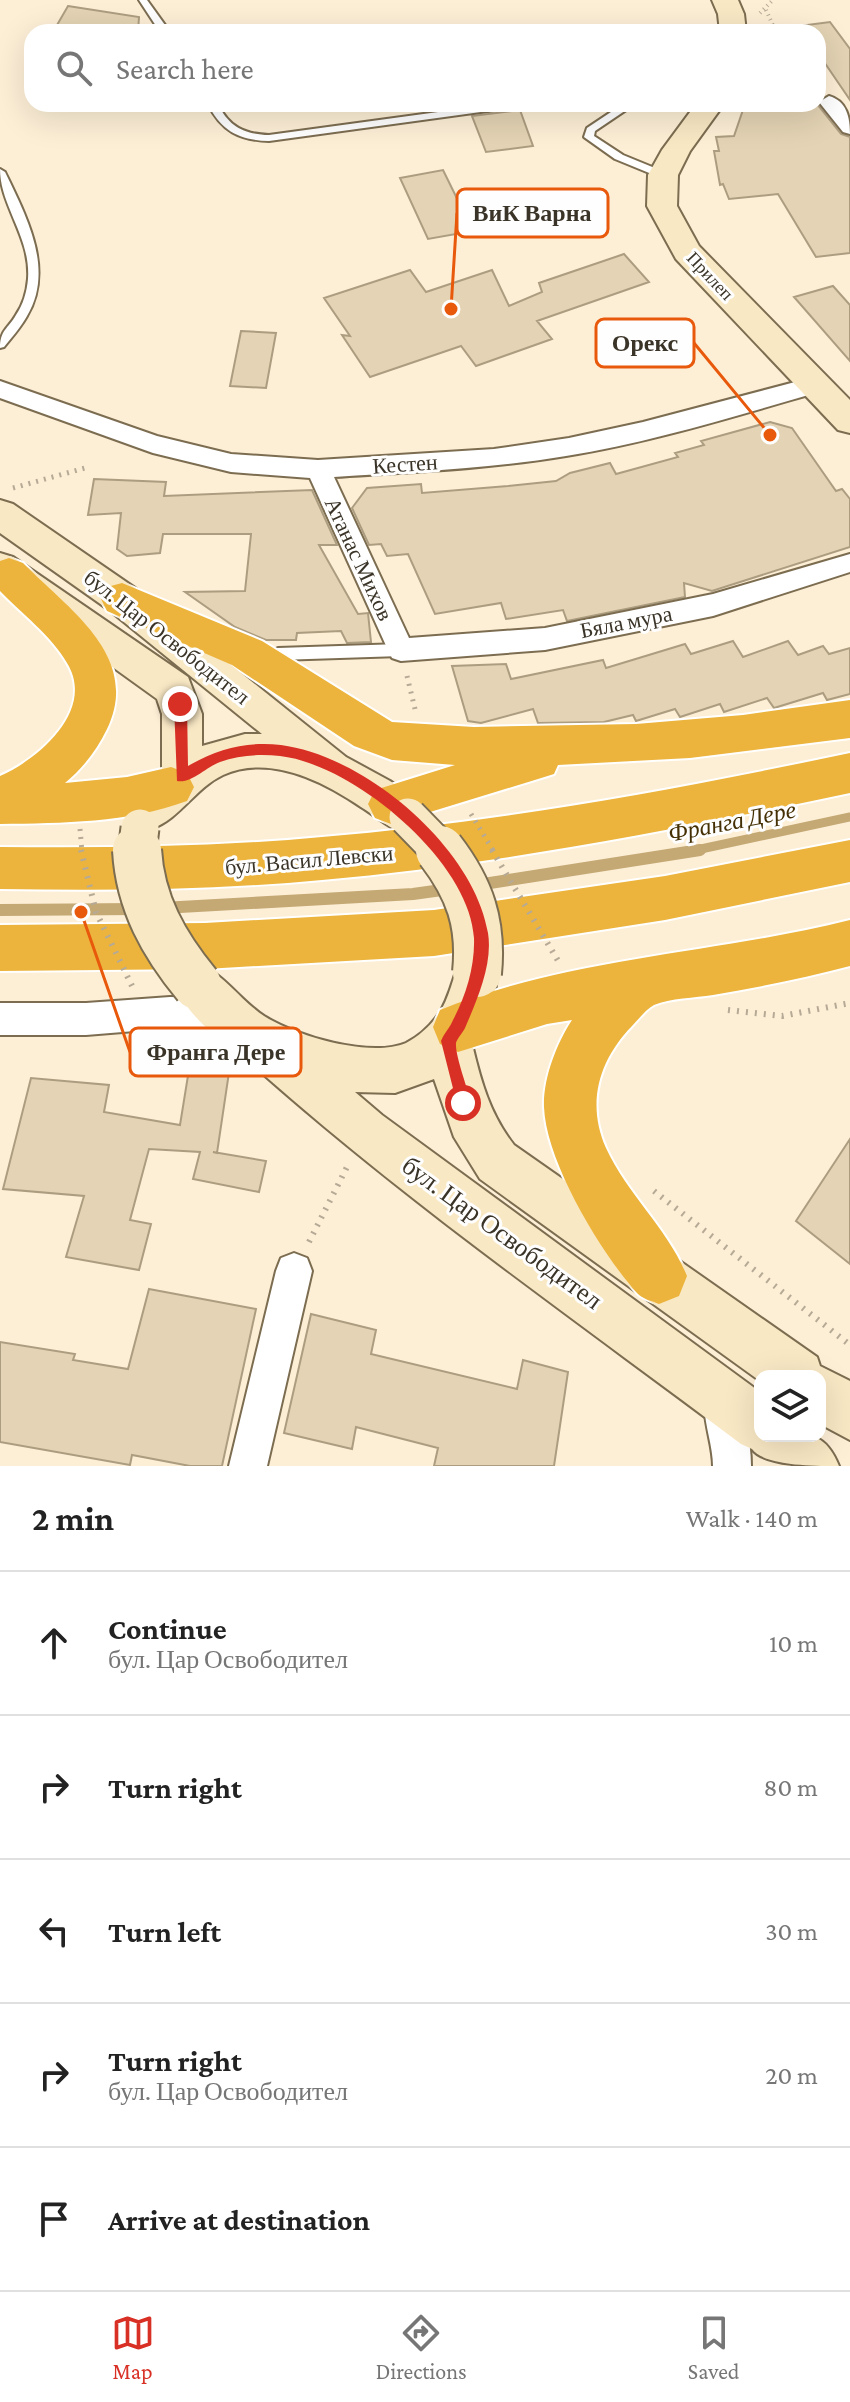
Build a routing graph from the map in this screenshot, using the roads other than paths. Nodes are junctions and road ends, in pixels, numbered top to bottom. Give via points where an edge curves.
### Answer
1 (143, 0) edge
2 (725, 0) edge
3 (160, 24) edge
4 (732, 24) edge
5 (850, 99) edge
6 (216, 112) edge
7 (459, 112) edge
8 (618, 112) edge
9 (704, 112) edge
10 (850, 128) edge
11 (0, 172) edge
12 (663, 175) junction
13 (0, 344) edge
14 (814, 385) junction
15 (0, 389) edge
16 (850, 421) edge
17 (318, 469) junction
18 (0, 514) edge
19 (846, 563) dead end
20 (4, 571) edge
21 (122, 599) junction
22 (401, 650) junction
23 (278, 654) dead end
24 (850, 719) edge
25 (619, 744) junction
26 (330, 765) junction
27 (850, 773) edge
28 (176, 782) junction
29 (0, 796) edge
30 (0, 804) edge
31 (400, 811) junction
32 (850, 861) edge
33 (0, 868) edge
34 (850, 943) edge
35 (0, 948) edge
36 (639, 985) junction
37 (0, 1019) edge
38 (240, 1026) junction
39 (453, 1034) junction
40 (294, 1271) road end
41 (659, 1276) junction
42 (790, 1370) edge
43 (719, 1392) junction
44 (826, 1396) edge
45 (850, 1413) edge
46 (754, 1420) edge
47 (782, 1442) edge
48 (248, 1466) edge
49 (732, 1466) edge
50 (812, 1466) edge

1 - 3 lane
2 - 4 main road
5 - 10 street via 829,102
6 - 7 lane via 233,132 269,138
8 - 12 lane via 590,130 589,137 619,157
9 - 12 main road
11 - 13 lane via 30,239 34,273 24,312
12 - 14 main road, Прилеп via 662,206 687,252
14 - 16 main road, Прилеп
14 - 17 street, Кестен via 569,447 494,458
15 - 17 street, Кестен via 153,444 231,463
17 - 22 street, Атанас Михов
18 - 21 main road, бул. Цар Освободител
19 - 22 street, Бяла мура via 713,605 545,639
20 - 28 main road, бул. Цар Освободител via 174,689 182,714
20 - 29 highway via 87,656 95,686 87,723 64,759 43,776
21 - 25 highway via 247,653 360,727 392,741 453,747
21 - 26 main road, бул. Цар Освободител
22 - 23 lane
24 - 25 highway via 740,736
25 - 31 highway via 527,763
26 - 28 main road via 281,751 243,750 214,758
26 - 31 main road
27 - 33 highway, бул. Васил Левски via 638,818 407,851 237,867
28 - 30 highway via 94,803
28 - 38 main road, бул. Цар Освободител, bridge via 140,828 135,863 139,881 166,942 197,985
31 - 39 main road, bridge via 446,858 470,898 481,934 477,973
32 - 35 highway via 665,898 434,933 219,945
34 - 36 highway
36 - 39 highway via 519,1006
36 - 41 highway via 586,1044 571,1084 571,1111 589,1175
37 - 38 street via 199,1010
38 - 39 main road via 318,1061 370,1073 413,1064
38 - 43 main road, бул. Цар Освободител via 365,1132
39 - 41 main road via 457,1082 471,1125 497,1162
40 - 48 street
41 - 42 main road
43 - 46 main road, бул. Цар Освободител
43 - 49 street
44 - 45 main road
47 - 50 main road

